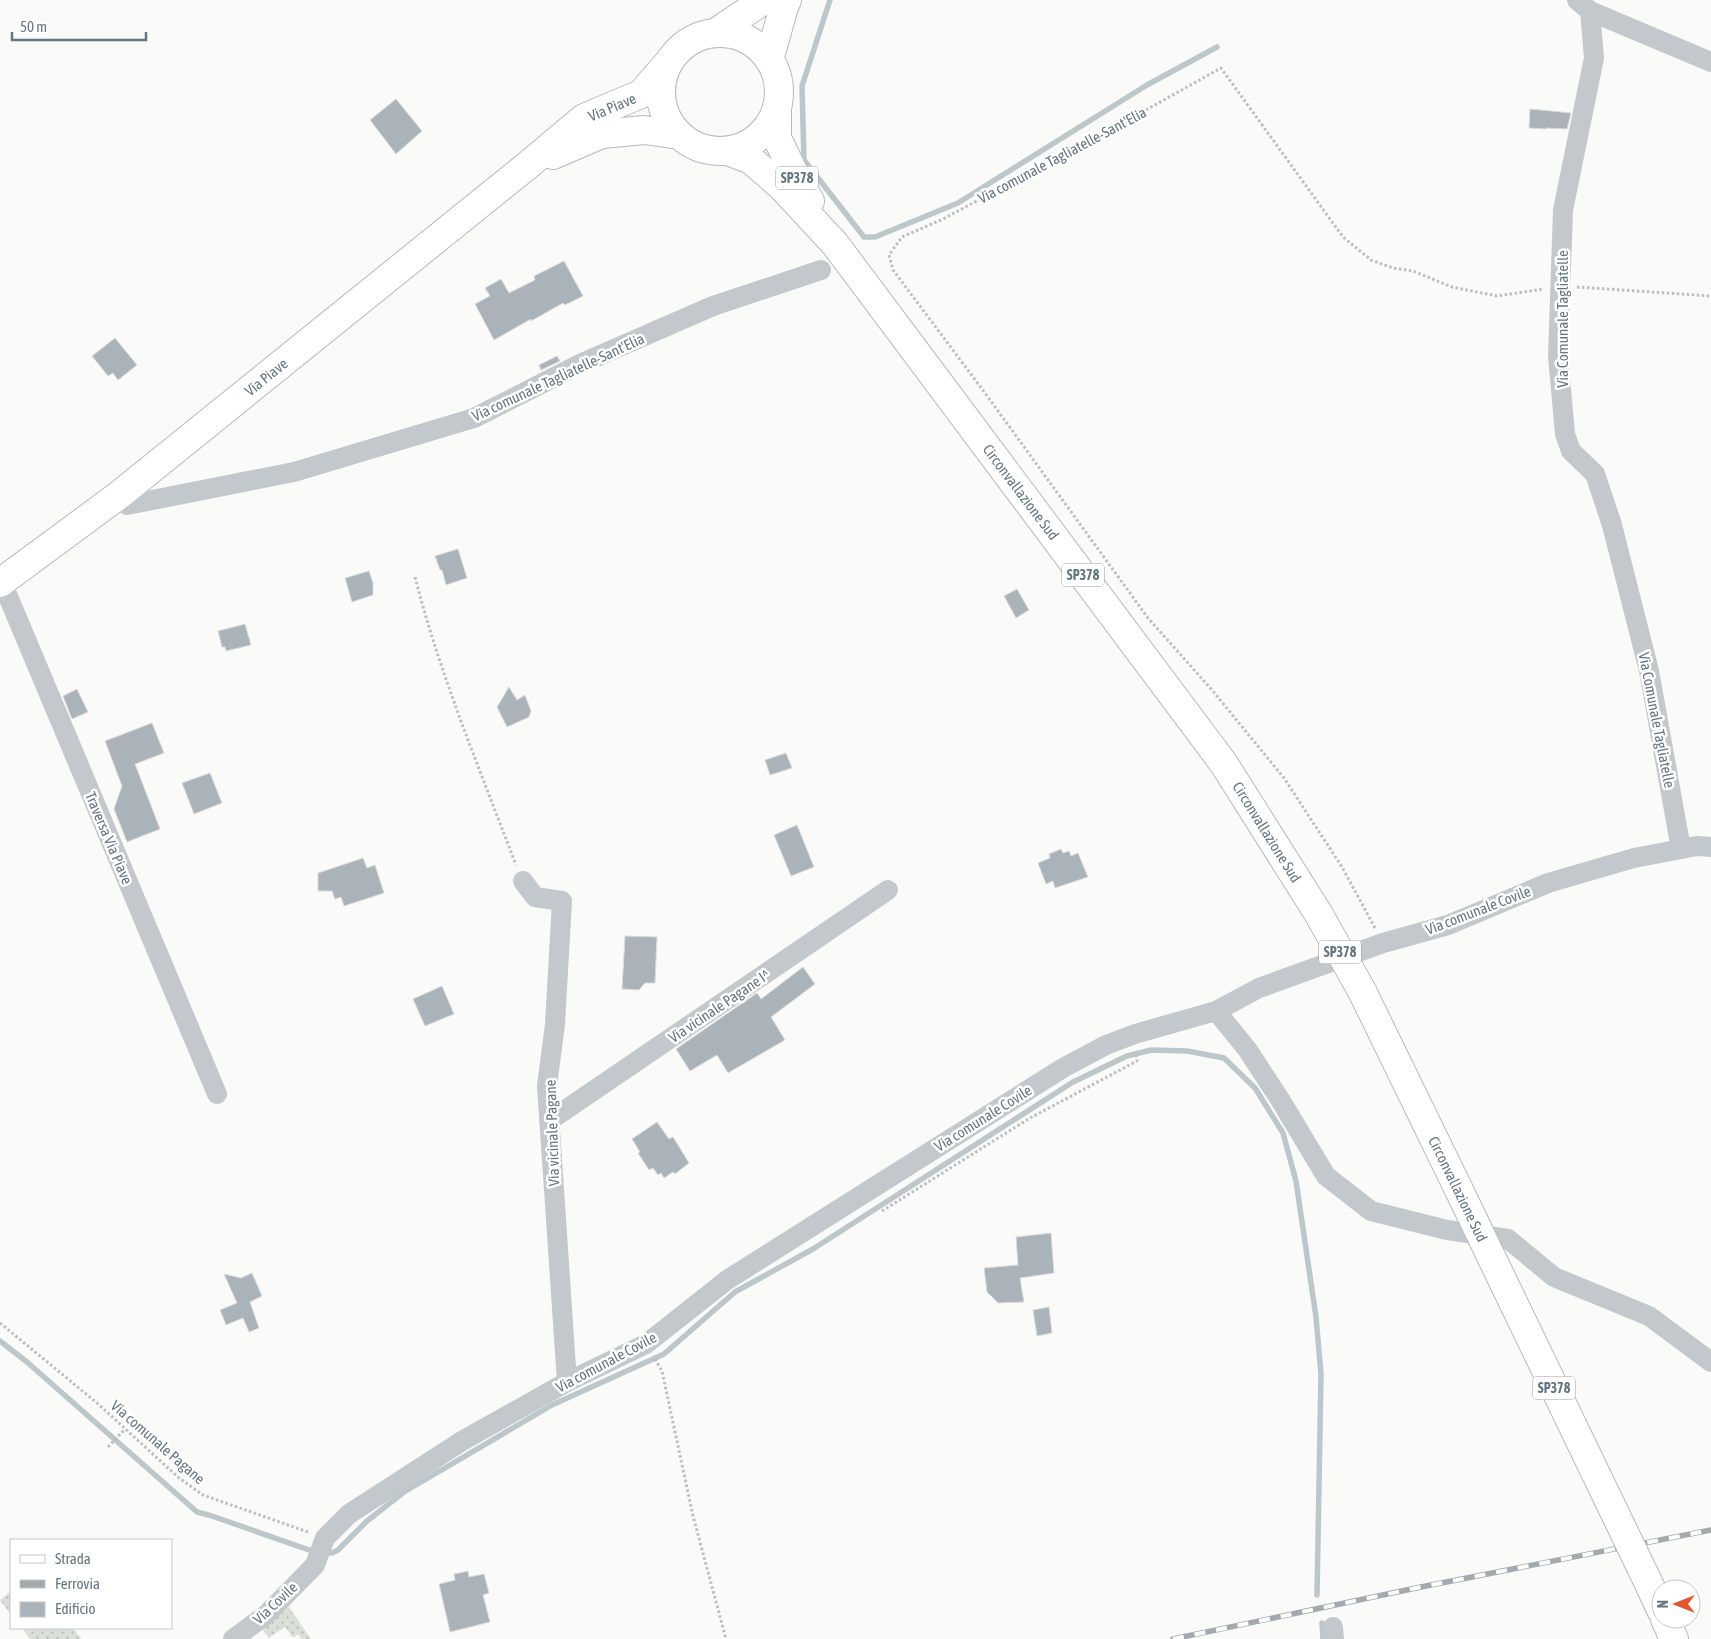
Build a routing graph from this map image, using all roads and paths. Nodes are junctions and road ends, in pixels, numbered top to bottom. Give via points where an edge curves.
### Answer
1 (764, 0) edge
2 (788, 0) edge
3 (1583, 6) edge
4 (715, 33) junction
5 (769, 60) junction
6 (1711, 62) edge
7 (668, 63) junction
8 (777, 107) junction
9 (678, 135) junction
10 (728, 151) junction
11 (528, 165) junction
12 (835, 244) junction
13 (822, 270) dead end
14 (1560, 286) junction
15 (1711, 296) edge
16 (119, 495) junction
17 (415, 576) dead end
18 (1, 583) edge
19 (1711, 847) edge
20 (1681, 849) junction
21 (523, 882) joint
22 (888, 890) dead end
23 (1383, 943) junction
24 (1216, 1011) junction
25 (1137, 1061) dead end
26 (216, 1094) dead end
27 (549, 1121) junction
28 (882, 1211) dead end
29 (0, 1323) edge
30 (1711, 1362) edge
31 (662, 1371) dead end
32 (567, 1382) junction
33 (126, 1429) junction
34 (108, 1447) dead end
35 (325, 1538) junction
36 (1651, 1588) edge
37 (233, 1639) edge
38 (726, 1639) edge

1 - 4 main road
2 - 5 main road
3 - 6 street
3 - 14 street, Via Comunale Tagliatelle via 1594,58 1563,210
4 - 5 main road, Circonvallazione Sud / SP378 via 746,39
4 - 7 main road, Circonvallazione Sud / SP378 via 693,40 678,50
5 - 8 main road, Circonvallazione Sud / SP378 via 776,75
7 - 9 main road, Circonvallazione Sud / SP378 via 661,82 661,101 667,120
7 - 11 main road, Via Piave via 641,94 584,118
8 - 10 main road, Circonvallazione Sud / SP378 via 759,136 745,146
8 - 12 main road, SP378 via 777,138
9 - 10 main road, Circonvallazione Sud / SP378 via 693,146 710,151
9 - 11 main road, Via Piave via 644,130 602,134
10 - 12 main road, Circonvallazione Sud / SP378 via 751,160 781,186
11 - 16 main road, Via Piave
12 - 36 main road, Circonvallazione Sud / SP378, bridge via 1224,764 1318,913 1362,991
13 - 16 street, Via comunale Tagliatelle-Sant'Elia via 713,306 580,364 474,418 294,472 127,505
14 - 15 path
14 - 20 street, Via Comunale Tagliatelle via 1558,356 1565,434 1571,451 1595,474 1612,525 1649,671
14 - 23 path, Via comunale Tagliatelle-Sant'Elia via 1497,296 1452,287 1413,271 1371,260 1343,236 1221,68 943,219 902,237 889,255 893,270 1148,618 1284,778 1342,867
16 - 18 main road, Via Piave
17 - 21 path via 424,614 453,698
18 - 26 street, Traversa Via Piave
19 - 20 street, Via comunale Covile
20 - 23 street, Via comunale Covile via 1634,858 1548,883 1448,925
21 - 27 street, Via vicinale Pagane via 535,897 562,901 548,1086
22 - 27 street, Via vicinale Pagane I^
23 - 24 street, Via comunale Covile via 1259,988
24 - 30 street via 1247,1049 1326,1176 1371,1211 1446,1230 1508,1239 1554,1277 1649,1316
24 - 32 street, Via comunale Covile via 1106,1044 1063,1068 728,1280 646,1344
25 - 28 path via 1030,1118
27 - 32 street, Via vicinale Pagane
29 - 33 path, Via comunale Pagane
31 - 38 path via 693,1516
32 - 35 street, Via comunale Covile via 462,1441 349,1514
33 - 34 path
33 - 35 path, Via comunale Pagane via 179,1478 203,1495
35 - 37 street, Via Covile via 315,1564 267,1614

